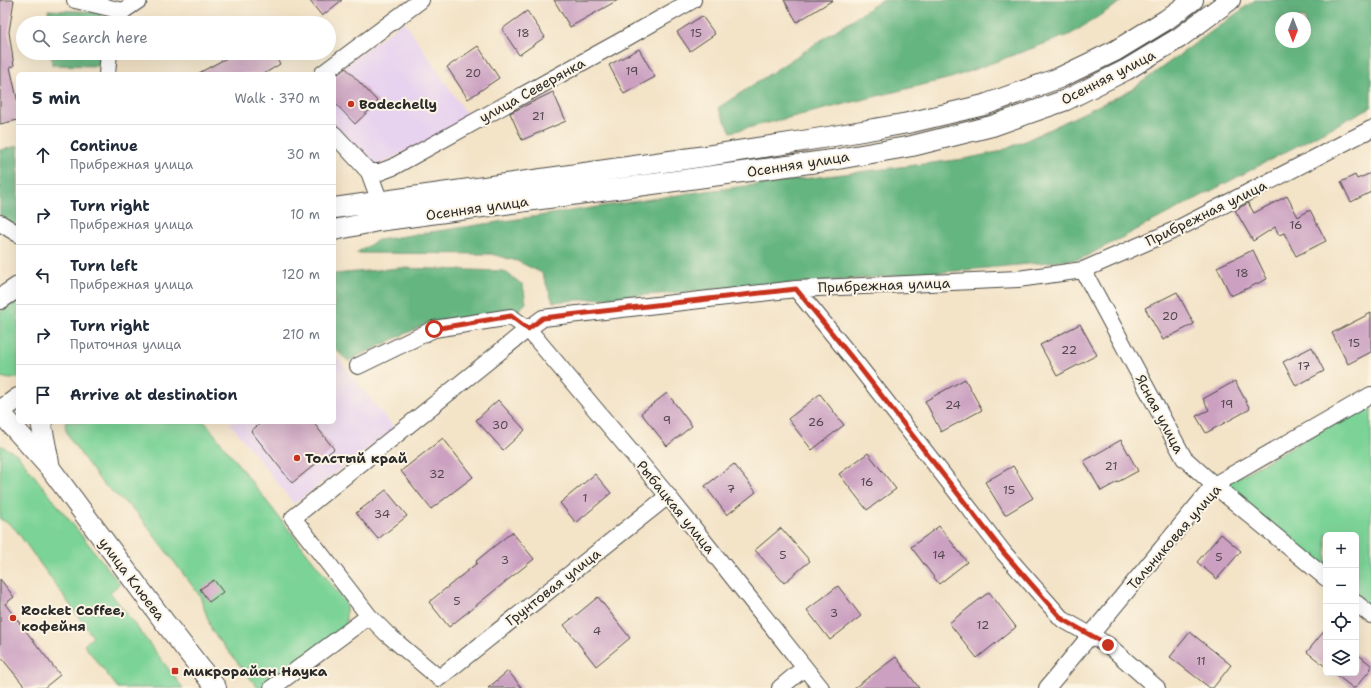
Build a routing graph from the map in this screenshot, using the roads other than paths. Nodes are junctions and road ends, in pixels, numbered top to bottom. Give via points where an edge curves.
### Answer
1 (76, 0) edge
2 (139, 0) edge
3 (421, 0) edge
4 (693, 0) edge
5 (1193, 0) edge
6 (1230, 0) edge
7 (116, 16) edge
8 (120, 16) edge
9 (108, 60) edge
10 (107, 72) edge
11 (325, 72) edge
12 (1371, 129) edge
13 (336, 136) edge
14 (369, 172) junction
15 (380, 202) junction
16 (336, 208) edge
17 (0, 223) edge
18 (336, 230) edge
19 (16, 233) edge
20 (16, 235) edge
21 (0, 239) edge
22 (1083, 270) junction
23 (16, 288) edge
24 (796, 289) junction
25 (0, 299) edge
26 (528, 329) junction
27 (358, 366) dead end
28 (1371, 396) edge
29 (16, 399) edge
30 (0, 411) edge
31 (41, 424) edge
32 (50, 468) junction
33 (1214, 485) junction
34 (668, 496) junction
35 (1323, 576) edge
36 (1357, 604) edge
37 (1371, 615) edge
38 (369, 616) junction
39 (1091, 635) junction
40 (804, 668) junction
41 (216, 688) edge
42 (272, 688) edge
43 (780, 688) edge
44 (821, 688) edge
45 (1047, 688) edge
46 (1157, 688) edge

1 - 7 street
2 - 8 street
3 - 11 street
4 - 14 street, улица Северянка via 394,167 380,172
5 - 15 main road, Осенняя улица via 1166,20 1114,51 1059,78 984,105 908,123 828,137
6 - 18 main road, Осенняя улица via 1179,38 1126,70 1066,100 992,126 912,146 832,160
9 - 10 street
12 - 22 street, Прибрежная улица via 1177,229
13 - 14 street
14 - 15 street
15 - 16 main road, Осенняя улица
17 - 19 street
20 - 21 street
22 - 24 street, Прибрежная улица via 1018,280
22 - 33 street, Ясная улица via 1184,458
23 - 25 main road
24 - 26 street, Прибрежная улица via 543,318
24 - 39 street via 1004,553 1062,619
26 - 27 street via 511,316 434,329
26 - 34 street, Рыбацкая улица
26 - 38 street, Прибрежная улица via 293,518
28 - 33 street, Тальниковая улица
29 - 30 main road
30 - 32 main road, улица Клюева
31 - 32 main road, улица Клюева
32 - 41 main road, улица Клюева
33 - 35 street, Ясная улица
33 - 39 street, Тальниковая улица
34 - 38 street, Грунтовая улица via 439,678
34 - 40 street, Рыбацкая улица
36 - 37 street
38 - 42 street
39 - 45 street, Тальниковая улица
39 - 46 street via 1108,645
40 - 43 street
40 - 44 street, Рыбацкая улица

